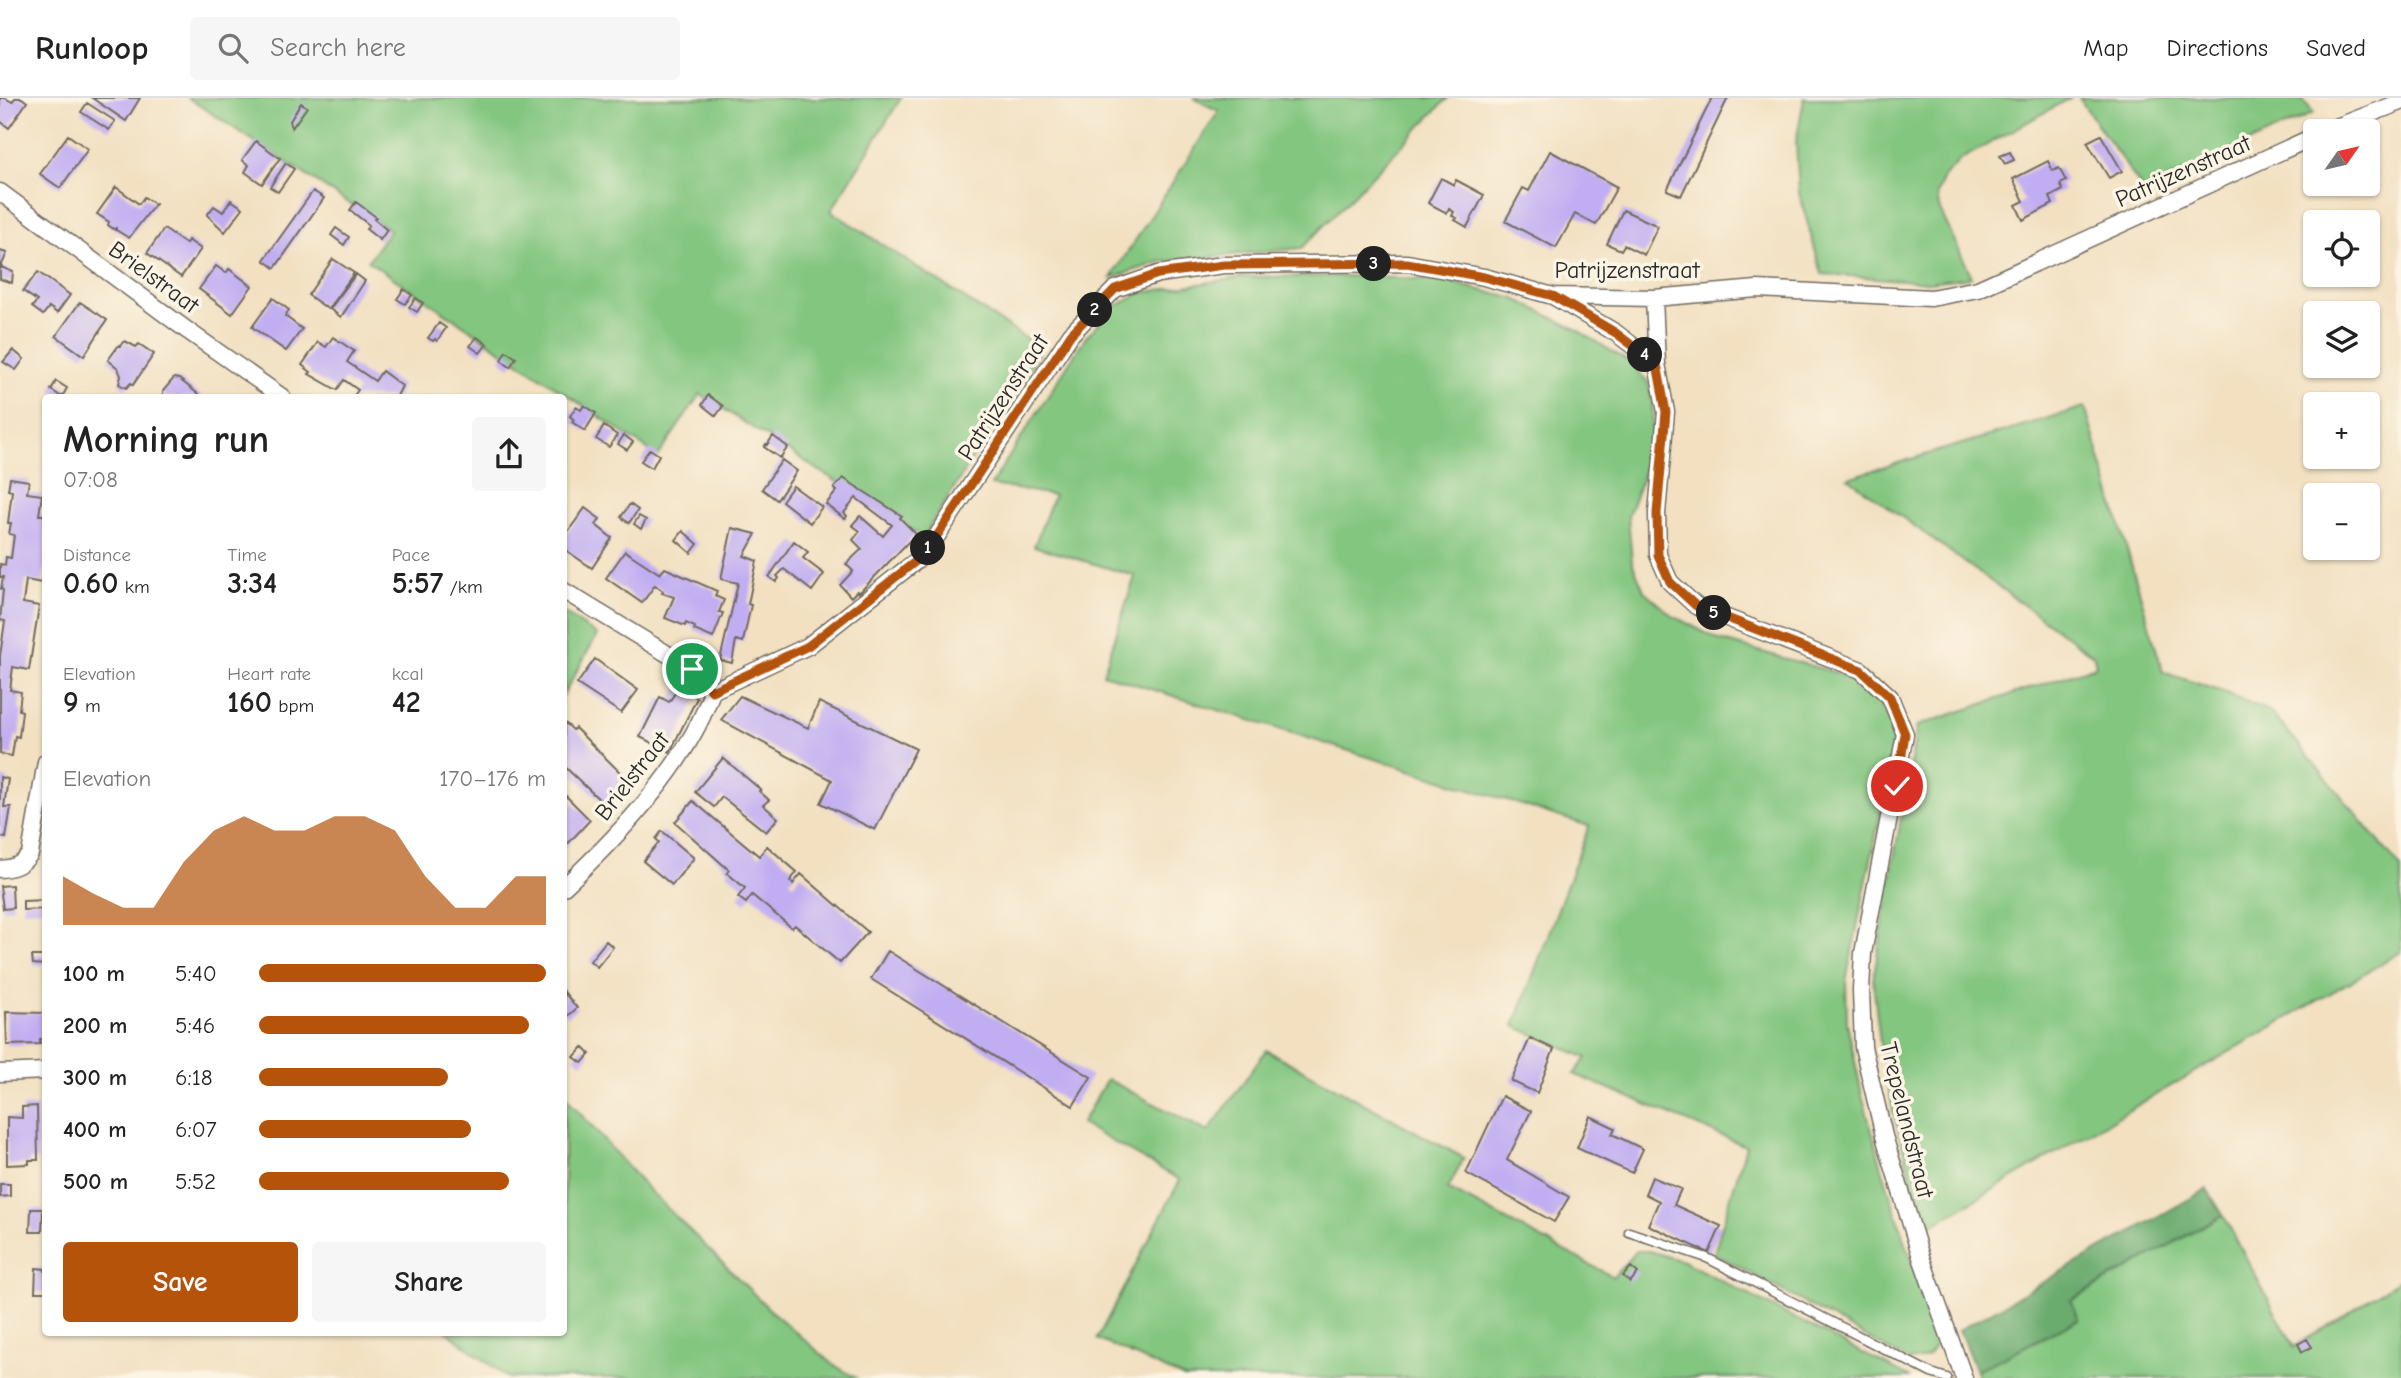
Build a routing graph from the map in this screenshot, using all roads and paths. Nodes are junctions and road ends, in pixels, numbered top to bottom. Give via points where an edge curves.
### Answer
1 (2401, 102) edge
2 (2357, 119) edge
3 (2303, 141) edge
4 (0, 192) edge
5 (1553, 296) junction
6 (1654, 298) junction
7 (1657, 364) junction
8 (278, 394) edge
9 (567, 593) edge
10 (712, 691) junction
11 (42, 785) edge
12 (0, 869) edge
13 (567, 884) edge
14 (42, 1071) edge
15 (0, 1073) edge
16 (1629, 1232) dead end
17 (1947, 1378) edge
18 (1964, 1378) edge

1 - 2 street
3 - 6 street, Patrijzenstraat via 1978,289 1931,298 1757,289
4 - 8 street, Brielstraat
5 - 6 street, Patrijzenstraat
5 - 7 street via 1616,333
5 - 10 street, Patrijzenstraat via 1407,263 1224,265 1158,274 1115,289 1071,334 925,554 808,646
6 - 7 street, Trepelandstraat
7 - 18 street, Trepelandstraat via 1666,412 1658,555 1670,582 1696,606 1861,670 1890,697 1905,734 1863,953 1863,1047 1884,1136
9 - 10 street via 692,669
10 - 13 street, Brielstraat via 695,733 648,799
11 - 12 street via 30,855 13,868
14 - 15 street
16 - 17 lane via 1707,1258

